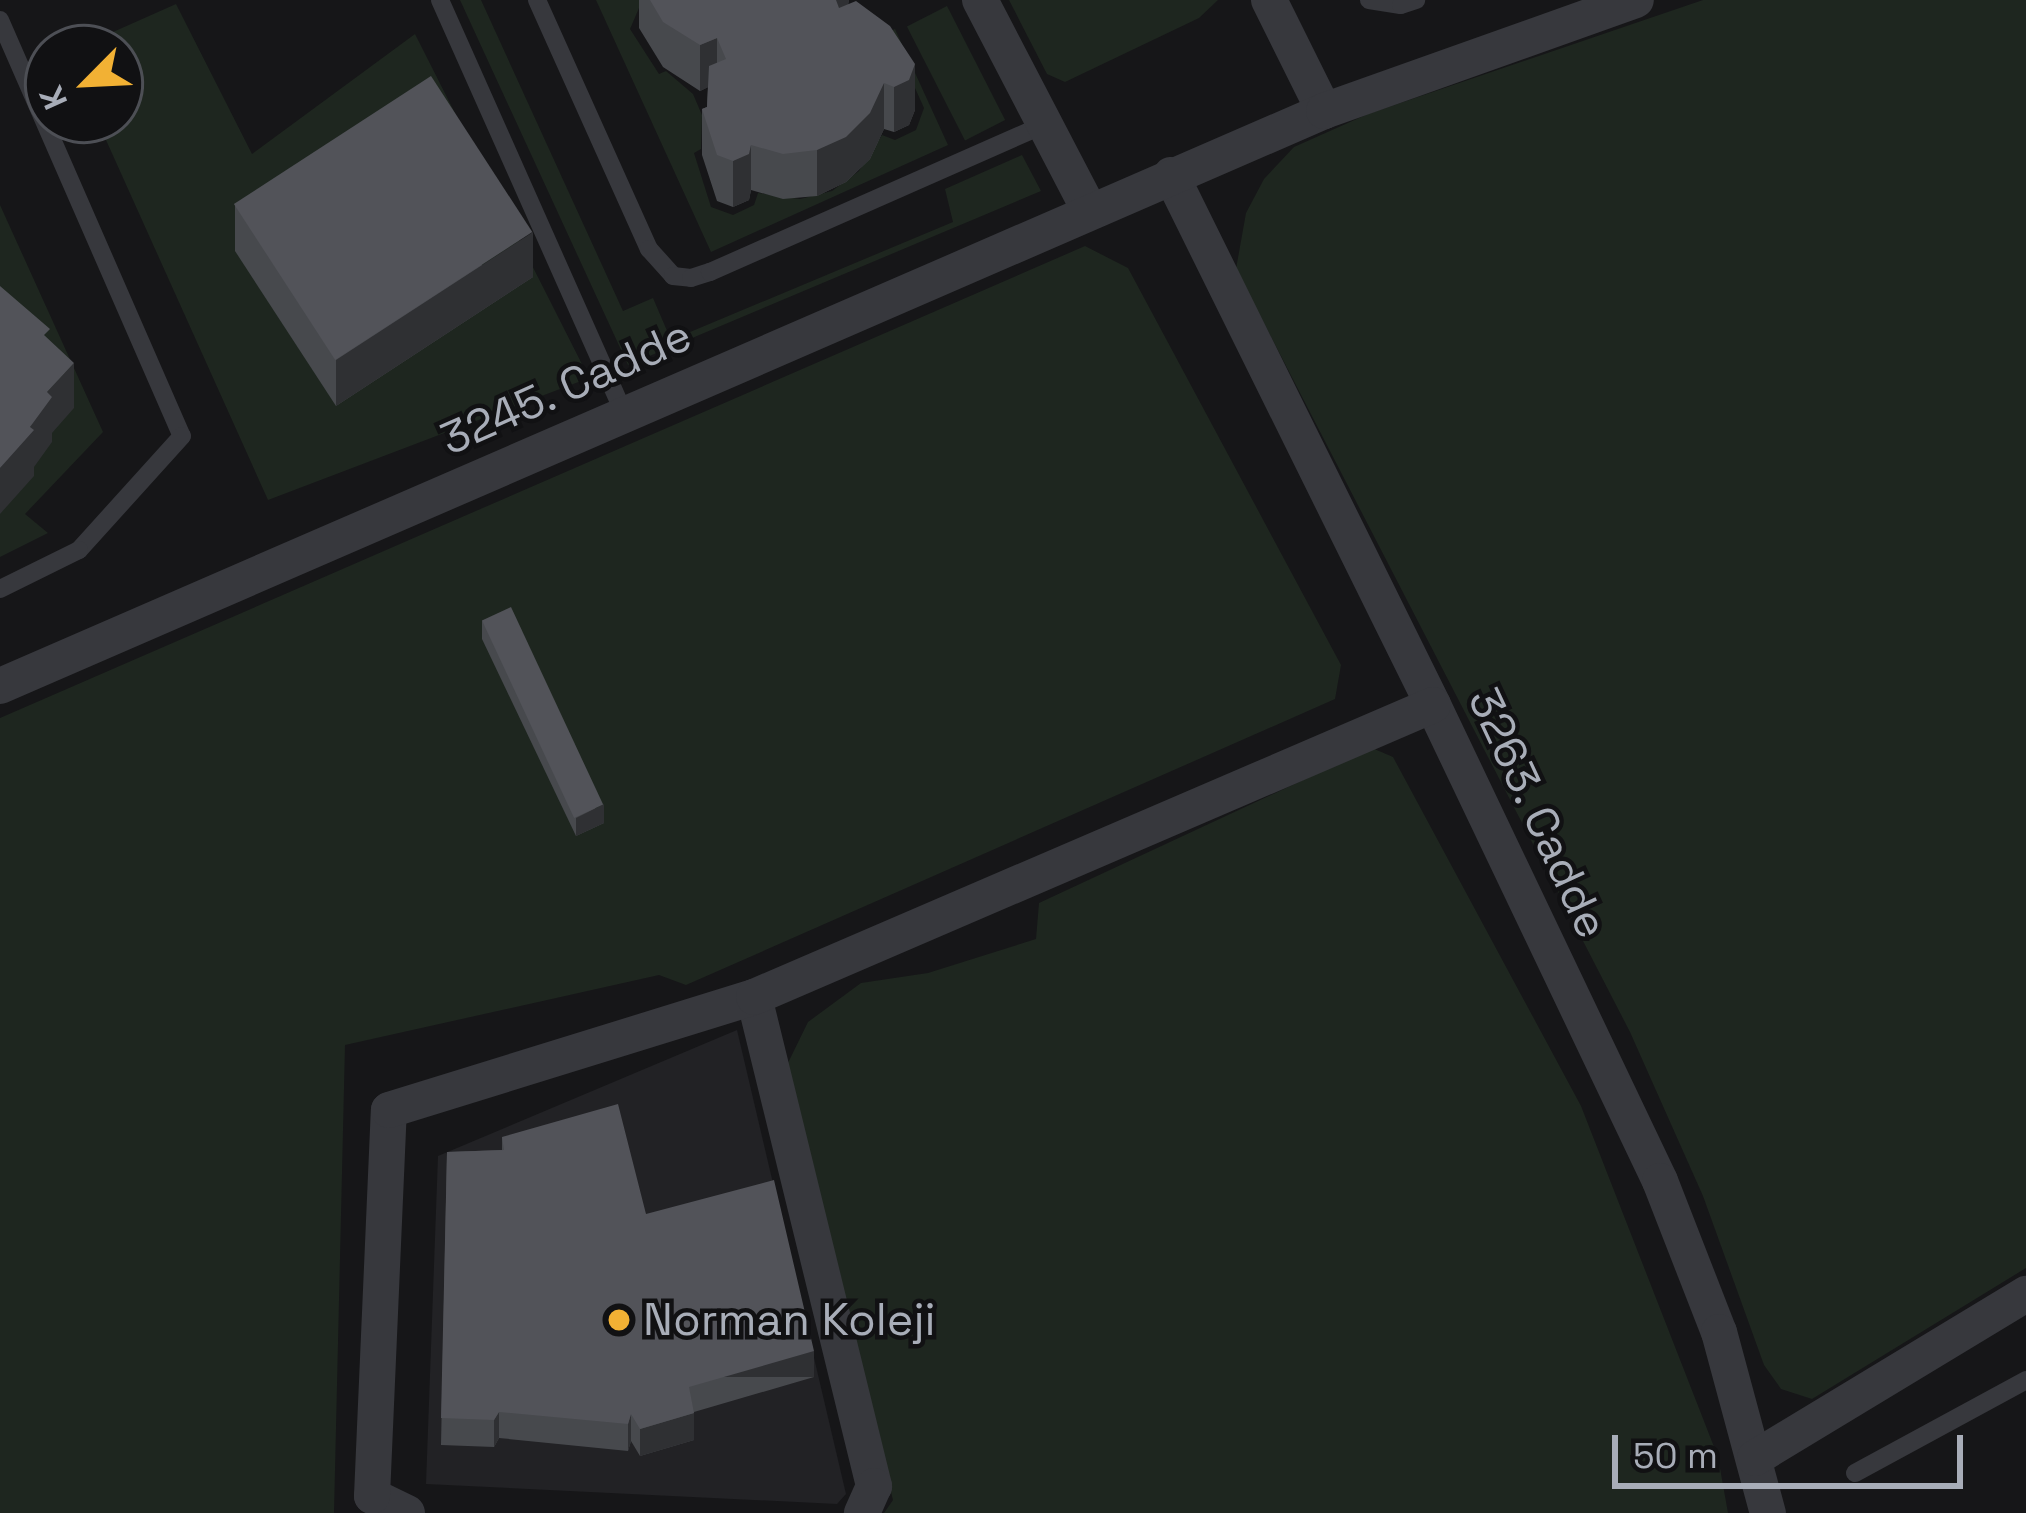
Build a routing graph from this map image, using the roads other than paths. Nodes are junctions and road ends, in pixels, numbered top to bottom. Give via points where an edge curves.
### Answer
1 (440, 0) edge
2 (537, 0) edge
3 (980, 0) edge
4 (1269, 0) edge
5 (1369, 0) edge
6 (1416, 0) edge
7 (1636, 0) edge
8 (0, 20) edge
9 (1324, 111) junction
10 (1043, 125) junction
11 (1171, 176) junction
12 (1090, 211) junction
13 (624, 414) junction
14 (0, 589) edge
15 (0, 686) edge
16 (1433, 704) junction
17 (754, 998) junction
18 (2026, 1294) edge
19 (2026, 1380) edge
20 (1755, 1458) junction
21 (1855, 1473) dead end
22 (407, 1513) edge
23 (862, 1513) edge
24 (1768, 1513) edge

1 - 13 lane
2 - 10 lane via 649,249 673,276 710,272
3 - 10 street
4 - 9 street
5 - 6 lane
7 - 9 street, 3245. Cadde
8 - 14 lane via 182,436 79,550
9 - 11 street, 3245. Cadde
10 - 12 street
11 - 12 street, 3245. Cadde
11 - 16 street, 3263. Cadde
12 - 13 street, 3245. Cadde
13 - 15 street, 3245. Cadde
16 - 17 street
16 - 20 street, 3263. Cadde via 1683,1234
17 - 22 street via 389,1110 372,1496
17 - 23 street via 874,1486
18 - 20 street
19 - 21 lane
20 - 24 street, 3263. Cadde

